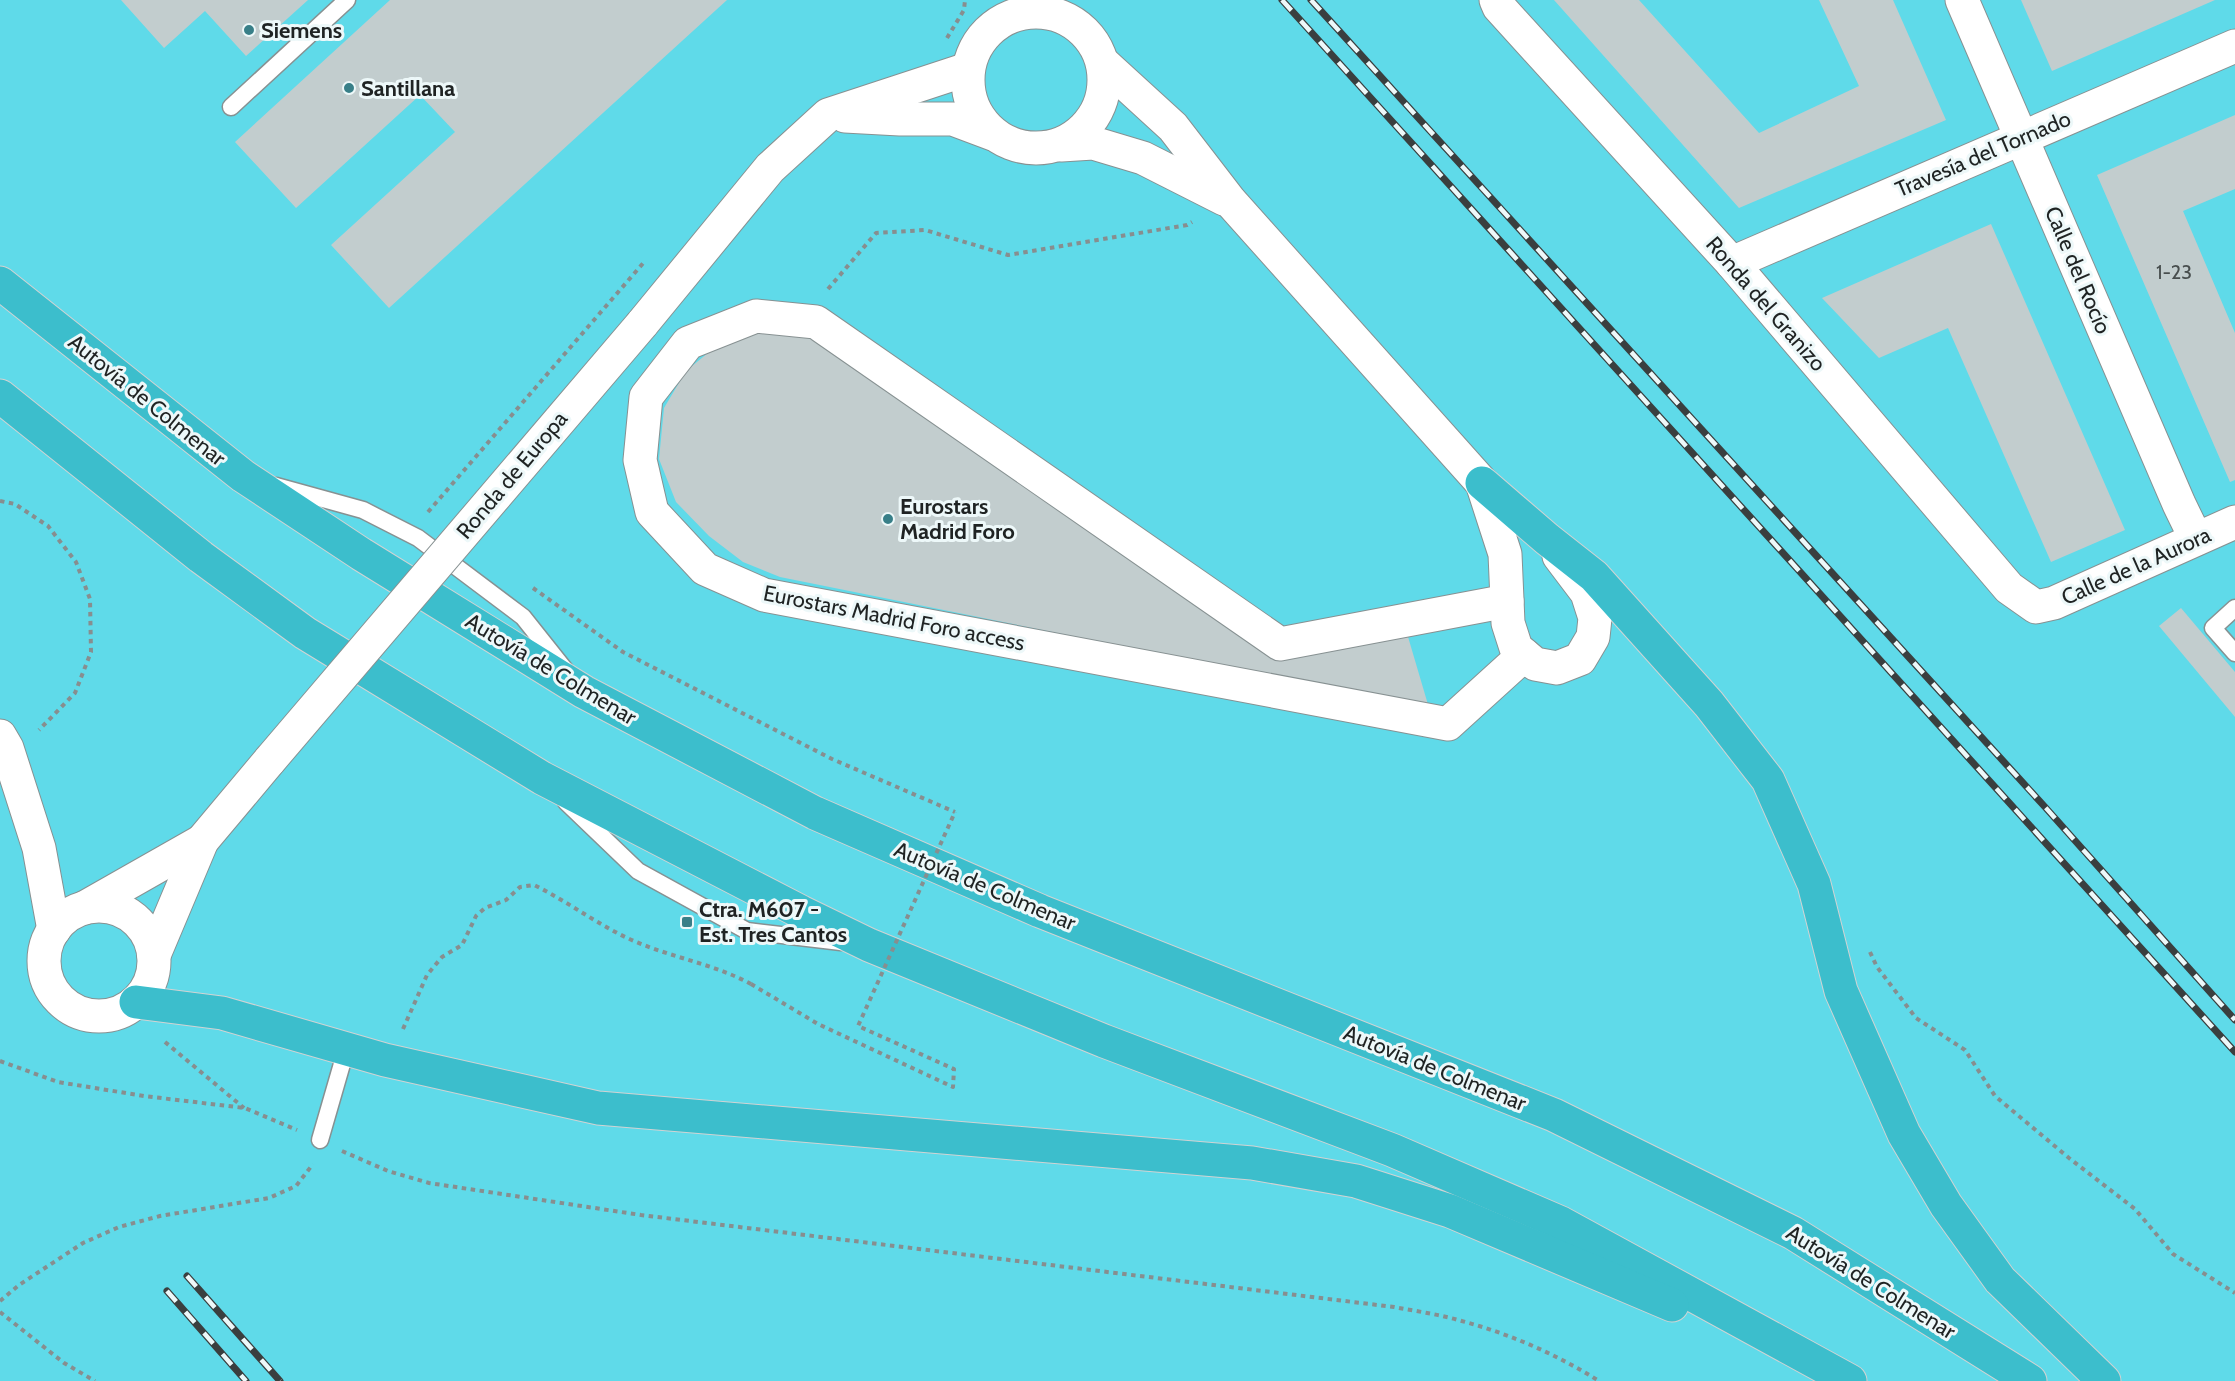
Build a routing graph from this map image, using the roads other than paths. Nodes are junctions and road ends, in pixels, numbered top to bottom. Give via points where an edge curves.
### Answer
1 (347, 0) edge
2 (1496, 0) edge
3 (1962, 0) edge
4 (1046, 6) edge
5 (990, 14) edge
6 (2235, 46) edge
7 (1103, 63) junction
8 (968, 69) junction
9 (231, 107) dead end
10 (828, 115) junction
11 (993, 134) junction
12 (2022, 138) junction
13 (1060, 145) junction
14 (1230, 201) junction
15 (1732, 263) junction
16 (0, 283) edge
17 (0, 396) edge
18 (243, 476) junction
19 (1482, 483) junction
20 (2235, 522) edge
21 (1547, 539) junction
22 (2196, 539) junction
23 (1507, 601) junction
24 (2036, 607) joint
25 (2235, 608) edge
26 (2235, 653) edge
27 (1524, 655) junction
28 (584, 692) junction
29 (0, 736) edge
30 (202, 841) junction
31 (84, 908) junction
32 (54, 930) junction
33 (154, 955) junction
34 (131, 1005) junction
35 (346, 1050) junction
36 (321, 1140) road end
37 (1845, 1378) edge
38 (2030, 1381) edge
39 (2104, 1381) edge

1 - 9 lane
2 - 15 street, Ronda del Granizo
3 - 12 street, Calle del Rocío
4 - 5 street via 1009,17
4 - 7 street via 1083,30
5 - 8 street
6 - 12 street, Travesía del Tornado
7 - 13 street via 1102,103 1078,135
7 - 14 street via 1173,127
8 - 10 street, Ronda de Europa
8 - 11 street via 972,105
10 - 11 street via 952,119
10 - 30 street, Ronda de Europa, bridge via 770,168
11 - 13 street via 1014,146 1037,149
12 - 15 street, Travesía del Tornado
12 - 22 street, Calle del Rocío
13 - 14 street via 1094,143 1143,158
14 - 19 street
15 - 24 street, Ronda del Granizo via 2009,588
16 - 18 highway, Autovía de Colmenar
17 - 37 highway via 201,557 305,633 542,778 869,945 1104,1041 1392,1150 1561,1223
18 - 28 highway, Autovía de Colmenar
18 - 28 lane via 363,510 418,538 523,617
19 - 21 highway
19 - 23 street via 1505,554
20 - 22 street, Calle de la Aurora
21 - 27 street via 1587,593 1595,618 1593,637 1580,659 1557,668 1534,664
21 - 39 highway via 1594,576 1709,704 1768,780 1814,884 1841,991 1904,1134 1946,1205 2000,1280
22 - 24 street, Calle de la Aurora via 2054,603
23 - 27 street via 1508,623 1516,648
23 - 27 street, Eurostars Madrid Foro access via 1280,644 816,322 756,316 688,343 646,397 640,460 652,512 705,569 764,595 1448,724
25 - 26 lane via 2213,628
28 - 38 highway, Autovía de Colmenar via 826,818 1040,911 1554,1115 1793,1233
29 - 32 street via 39,848
30 - 31 street, Ronda de Europa
30 - 33 street, Ronda de Europa
31 - 32 street via 67,916
31 - 33 street via 122,910 138,921 149,937
32 - 34 street via 46,949 45,969 52,989 66,1005 85,1014 106,1016
33 - 34 street via 147,988
34 - 35 highway via 222,1013
35 - 36 lane
35 - 37 highway via 598,1108 1252,1163 1356,1181 1450,1211

